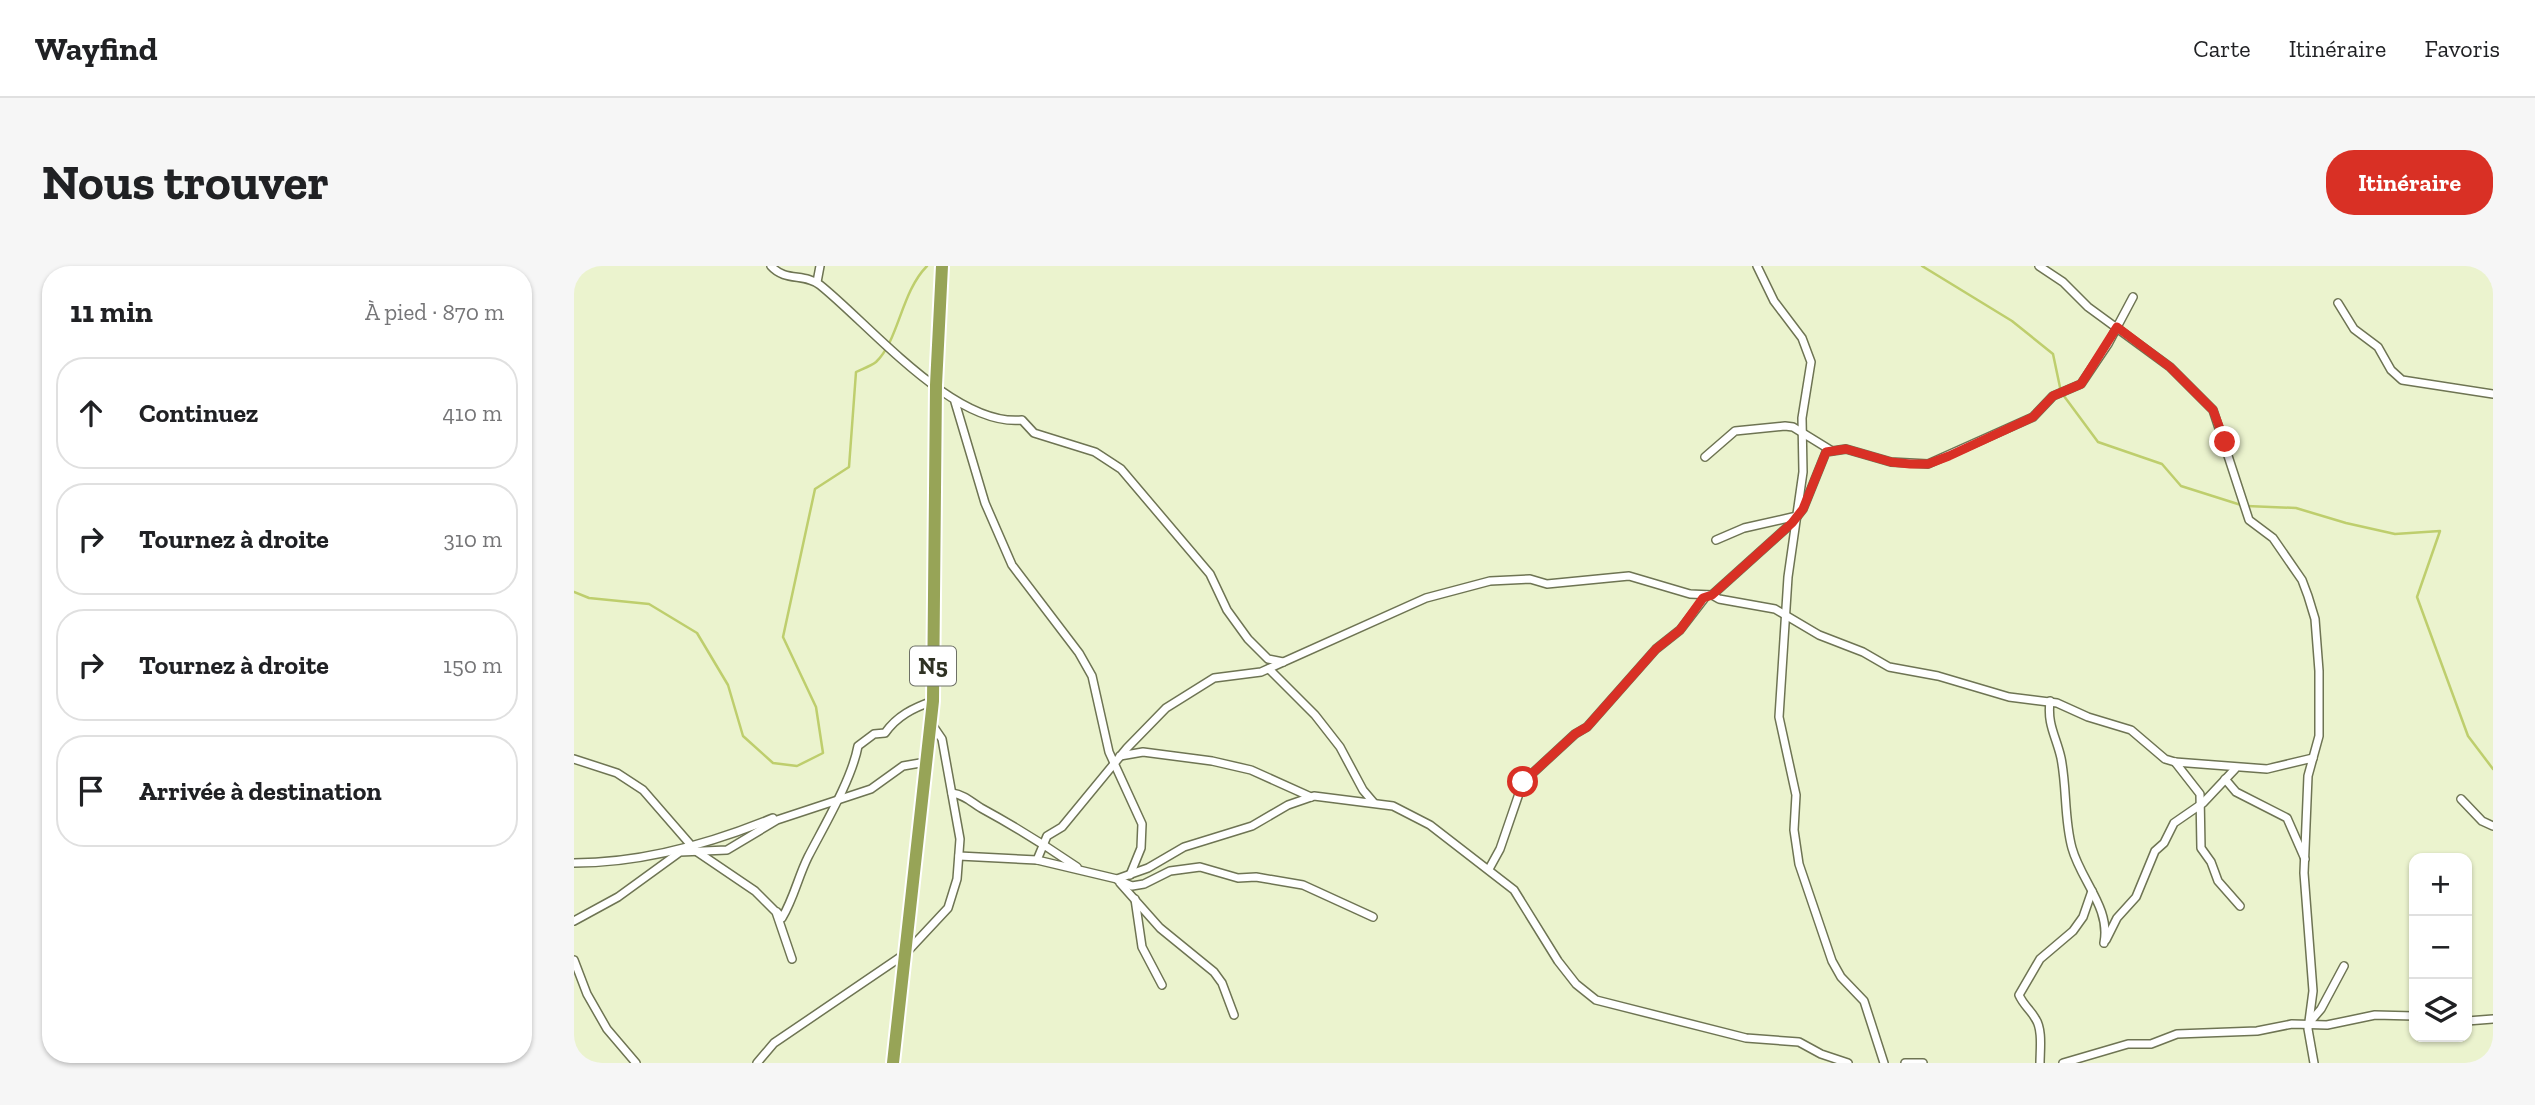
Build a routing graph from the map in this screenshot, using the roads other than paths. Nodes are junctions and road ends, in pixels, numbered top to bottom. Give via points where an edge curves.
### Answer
1 (771, 266) edge
2 (820, 266) edge
3 (942, 266) edge
4 (1757, 266) edge
5 (2039, 266) edge
6 (817, 282) junction
7 (2133, 297) dead end
8 (2338, 303) dead end
9 (2117, 327) junction
10 (936, 385) junction
11 (2493, 394) edge
12 (955, 402) junction
13 (1803, 434) junction
14 (1832, 451) junction
15 (1705, 457) dead end
16 (1797, 516) junction
17 (1716, 540) dead end
18 (1709, 595) junction
19 (1784, 615) junction
20 (1285, 663) junction
21 (1269, 669) junction
22 (933, 701) junction
23 (2050, 701) junction
24 (930, 722) junction
25 (1119, 757) junction
26 (2313, 758) junction
27 (574, 759) edge
28 (926, 762) junction
29 (2175, 762) junction
30 (1113, 764) junction
31 (2235, 769) junction
32 (2225, 779) junction
33 (952, 793) junction
34 (1311, 797) junction
35 (2461, 799) dead end
36 (834, 803) junction
37 (1374, 803) junction
38 (2200, 806) junction
39 (773, 818) dead end
40 (2493, 826) edge
41 (692, 845) junction
42 (1042, 846) junction
43 (699, 853) junction
44 (959, 856) junction
45 (2305, 859) junction
46 (1037, 860) junction
47 (574, 863) edge
48 (1489, 869) junction
49 (1083, 870) junction
50 (1130, 875) junction
51 (1117, 880) junction
52 (2092, 891) junction
53 (1135, 898) junction
54 (2240, 906) dead end
55 (776, 912) junction
56 (1373, 916) dead end
57 (574, 921) edge
58 (905, 954) junction
59 (792, 959) dead end
60 (574, 960) edge
61 (2344, 966) dead end
62 (1162, 985) dead end
63 (1234, 1015) dead end
64 (2409, 1016) edge
65 (2493, 1019) edge
66 (2472, 1021) edge
67 (2309, 1025) junction
68 (636, 1063) edge
69 (757, 1063) edge
70 (892, 1063) edge
71 (1848, 1063) edge
72 (1884, 1063) edge
73 (1905, 1063) edge
74 (1923, 1063) edge
75 (2040, 1063) edge
76 (2063, 1063) edge
77 (2314, 1063) edge

1 - 6 street via 782,276
2 - 6 street
3 - 10 highway, N5
4 - 13 street via 1774,301 1802,338 1811,362
5 - 9 street
6 - 10 street
7 - 9 street
8 - 11 street via 2354,329 2378,347 2402,380
9 - 14 street via 2081,384 2053,396 2033,417 1949,456 1928,464 1910,464 1846,449
9 - 26 street via 2170,367 2213,410 2249,520 2273,538 2302,580 2318,642 2319,736
10 - 12 street
10 - 22 highway, N5
12 - 20 street via 1008,421 1022,420 1034,433 1095,452 1121,469 1210,574 1248,639 1268,659
12 - 30 street via 985,503 1012,565 1079,653 1091,676
13 - 14 street
13 - 15 street via 1785,426 1735,431
13 - 16 street
14 - 16 street via 1826,452
16 - 17 street via 1744,528
16 - 18 street
16 - 19 street
18 - 19 street via 1766,606
18 - 20 street via 1629,576 1547,584 1530,579 1490,581 1426,598
18 - 48 street via 1587,727 1523,782
19 - 23 street via 1889,667 2009,697
19 - 72 street via 1779,717 1796,795 1794,830 1799,864 1832,961 1864,1002
20 - 21 street
21 - 25 street via 1214,678 1166,708
21 - 37 street via 1315,715
22 - 24 highway, N5
22 - 36 street via 914,708 885,733 874,734 858,746 855,763
23 - 29 street via 2130,730
23 - 52 street via 2050,725 2067,796 2067,830
24 - 28 highway, N5
24 - 33 street via 942,739
25 - 30 street
25 - 34 street via 1143,752 1212,761 1251,771
26 - 31 street via 2267,769
26 - 45 street via 2308,776
27 - 41 street via 617,773 643,790
28 - 36 street via 903,766 871,789
28 - 58 highway, N5
29 - 31 street
29 - 38 street via 2199,791
30 - 42 street
30 - 50 street via 1142,824 1141,848
31 - 32 street
32 - 38 street
32 - 45 street via 2236,792 2287,818
33 - 42 street via 1004,819
33 - 44 street
34 - 37 street
34 - 50 street
35 - 40 street
36 - 43 street via 777,820 727,850
36 - 55 street via 788,908 782,918
37 - 48 street via 1393,806 1430,825
38 - 52 street via 2174,823 2155,851 2136,897 2117,918 2104,943 2103,912
38 - 54 street via 2201,848 2218,881
39 - 41 street
41 - 43 street
41 - 47 street via 618,860
42 - 46 street
42 - 49 street
43 - 55 street via 755,891
43 - 57 street via 680,852 618,897
44 - 46 street
44 - 58 street via 948,908
45 - 67 street via 2313,991
46 - 49 street
48 - 71 street via 1514,890 1558,961 1595,1000 1746,1038 1800,1042
49 - 51 street
50 - 51 street
51 - 53 street
51 - 56 street via 1132,886 1170,871 1200,867 1238,878 1303,885
52 - 75 street via 2078,924 2039,958 2019,995 2025,1010 2038,1022
53 - 62 street via 1142,947
53 - 63 street via 1160,928 1214,972
55 - 59 street
58 - 69 street via 774,1043
58 - 70 highway, N5
60 - 68 street via 607,1029
61 - 67 street
64 - 67 street via 2375,1015
65 - 66 street
67 - 76 street via 2177,1034
67 - 77 street
73 - 74 street

